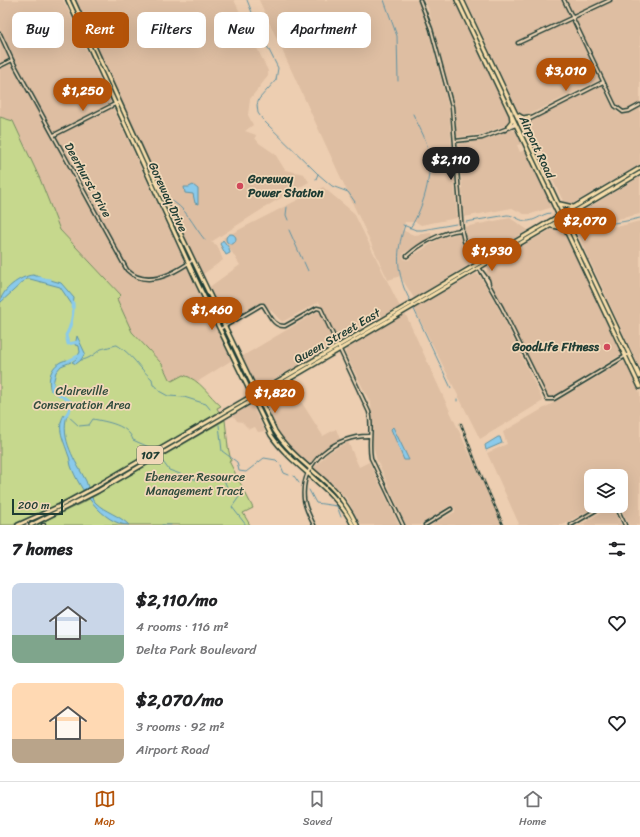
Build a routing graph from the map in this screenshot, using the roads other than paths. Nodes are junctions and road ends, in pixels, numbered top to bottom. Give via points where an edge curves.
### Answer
1 (68, 0) edge
2 (72, 0) edge
3 (420, 0) edge
4 (457, 0) edge
5 (462, 0) edge
6 (564, 0) edge
7 (610, 0) edge
8 (573, 18) junction
9 (0, 34) edge
10 (518, 43) dead end
11 (12, 60) junction
12 (0, 66) edge
13 (603, 82) junction
14 (119, 102) junction
15 (115, 104) junction
16 (640, 105) edge
17 (511, 112) junction
18 (515, 112) junction
19 (528, 119) junction
20 (519, 123) junction
21 (508, 126) junction
22 (505, 130) junction
23 (54, 135) junction
24 (527, 135) junction
25 (455, 142) junction
26 (640, 168) edge
27 (640, 173) edge
28 (560, 204) junction
29 (573, 207) junction
30 (564, 213) junction
31 (559, 216) junction
32 (566, 218) junction
33 (561, 220) junction
34 (552, 226) junction
35 (565, 228) junction
36 (461, 230) junction
37 (509, 246) junction
38 (504, 254) junction
39 (407, 256) dead end
40 (193, 260) junction
41 (189, 263) junction
42 (478, 264) junction
43 (480, 268) junction
44 (604, 300) junction
45 (415, 302) junction
46 (599, 302) junction
47 (402, 310) junction
48 (224, 326) junction
49 (219, 329) junction
50 (338, 346) junction
51 (340, 350) junction
52 (629, 354) junction
53 (625, 356) junction
54 (640, 377) edge
55 (253, 386) junction
56 (640, 387) edge
57 (262, 389) junction
58 (248, 390) junction
59 (256, 393) junction
60 (264, 394) junction
61 (251, 396) junction
62 (258, 397) junction
63 (245, 399) junction
64 (253, 400) junction
65 (247, 404) junction
66 (261, 404) junction
67 (256, 407) junction
68 (370, 436) junction
69 (310, 469) junction
70 (308, 473) junction
71 (451, 509) dead end
72 (591, 513) edge
73 (619, 513) edge
74 (18, 525) edge
75 (31, 525) edge
76 (314, 525) edge
77 (353, 525) edge
78 (357, 525) edge
79 (403, 525) edge
80 (425, 525) edge
81 (571, 525) edge
82 (625, 525) edge

1 - 15 main road, Goreway Drive
2 - 14 main road, Goreway Drive
3 - 25 street via 452,107
4 - 17 main road, Airport Road
5 - 18 main road, Airport Road
6 - 8 street
7 - 8 street
8 - 10 street
8 - 13 street
9 - 11 street, Deerhurst Drive
11 - 12 street
11 - 23 street, Deerhurst Drive
13 - 16 street via 614,106 620,111 629,111
13 - 19 street
14 - 15 street
14 - 40 main road, Goreway Drive
15 - 23 street
15 - 41 main road, Goreway Drive
17 - 20 main road, Airport Road
17 - 21 main road via 512,121
18 - 19 main road
18 - 20 main road, Airport Road
19 - 20 street
19 - 24 main road via 525,125
20 - 21 street
20 - 22 street
20 - 24 main road, Airport Road
20 - 31 main road, Airport Road
21 - 22 street
22 - 25 street via 482,138
23 - 41 street, Deerhurst Drive via 131,274 143,279 157,278
24 - 28 main road, Airport Road
25 - 36 street
26 - 29 main road, Queen Street East / 107
27 - 32 main road, Queen Street East / 107
28 - 29 main road
28 - 30 main road, Airport Road
29 - 30 main road, Queen Street East / 107
30 - 31 main road, Queen Street East / 107
30 - 32 main road, Airport Road
31 - 33 main road, Airport Road
31 - 37 main road, Queen Street East / 107
32 - 33 main road, Queen Street East / 107
32 - 44 main road, Airport Road
33 - 34 main road, Queen Street East / 107
33 - 35 main road, Airport Road
34 - 35 main road
34 - 38 main road, Queen Street East / 107
35 - 46 main road, Airport Road
36 - 39 street via 436,237
36 - 42 street via 464,241
37 - 38 main road via 504,250
37 - 42 main road, Queen Street East / 107
38 - 43 main road, Queen Street East / 107
40 - 41 street, Deerhurst Drive
40 - 48 main road, Goreway Drive
41 - 49 main road, Goreway Drive
42 - 43 street
42 - 45 main road, Queen Street East / 107
43 - 45 main road, Queen Street East / 107
43 - 53 street via 547,399 554,399
44 - 46 main road
44 - 52 main road, Airport Road
45 - 47 main road, Queen Street East / 107
46 - 53 main road, Airport Road
47 - 50 main road, Queen Street East / 107
47 - 51 main road, Queen Street East / 107
48 - 49 street
48 - 50 street via 261,305 264,305 275,324 280,327 319,308
48 - 55 main road, Goreway Drive
49 - 58 main road, Goreway Drive
50 - 51 street
50 - 57 main road, Queen Street East / 107
51 - 60 main road, Queen Street East / 107
51 - 68 street via 369,412
52 - 53 street
52 - 54 main road, Airport Road
53 - 56 main road, Airport Road
55 - 57 main road
55 - 59 main road, Goreway Drive
57 - 59 main road, Queen Street East / 107
58 - 61 main road, Goreway Drive
58 - 63 main road
59 - 61 main road, Queen Street East / 107
59 - 62 main road, Goreway Drive
60 - 62 main road, Queen Street East / 107
60 - 66 main road
61 - 63 main road, Queen Street East / 107
61 - 64 main road, Goreway Drive
62 - 64 main road, Queen Street East / 107
62 - 66 main road, Goreway Drive
63 - 74 main road, Queen Street East / 107 via 95,487
64 - 65 main road, Queen Street East / 107
64 - 67 main road, Goreway Drive
65 - 67 main road
65 - 75 main road, Queen Street East / 107 via 82,500
66 - 69 main road, Goreway Drive via 280,440
67 - 70 main road, Goreway Drive via 275,440
68 - 69 street via 343,440 325,451
68 - 79 street via 371,458
69 - 70 street
69 - 78 main road, Goreway Drive via 344,502
70 - 76 street via 304,483 304,501
70 - 77 main road, Goreway Drive via 335,498
71 - 80 street
72 - 81 street
73 - 82 street

